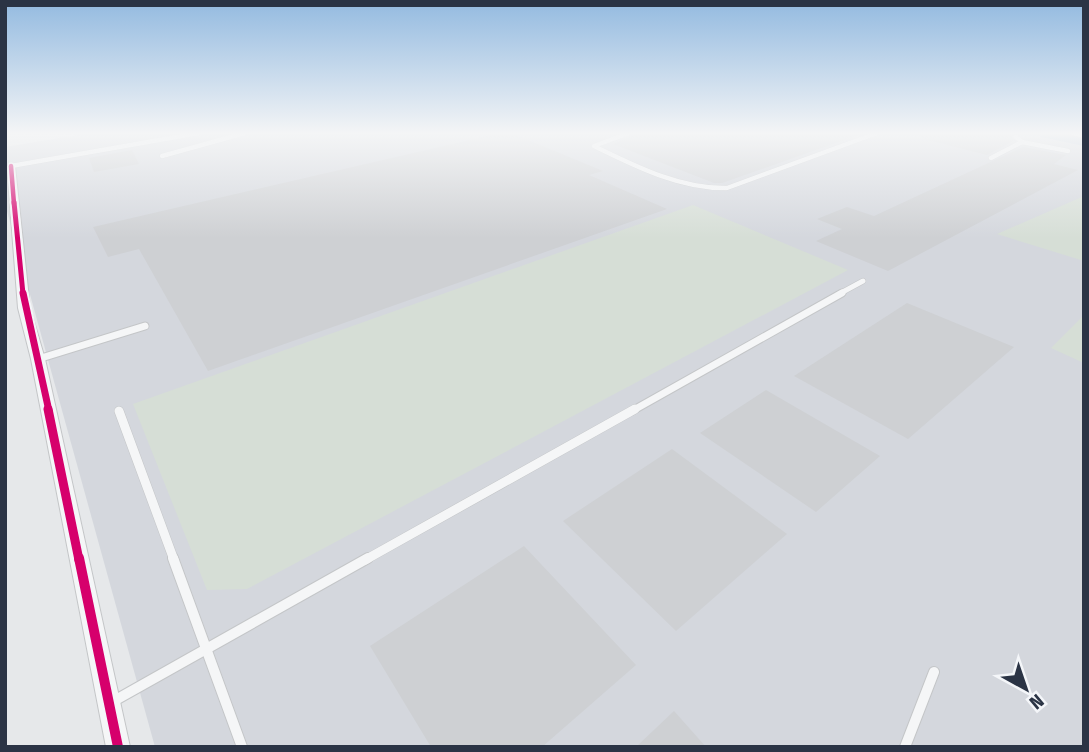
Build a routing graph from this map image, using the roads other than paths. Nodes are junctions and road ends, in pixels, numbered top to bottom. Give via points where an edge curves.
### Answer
1 (11, 168) edge
2 (648, 168) edge
3 (781, 168) edge
4 (863, 281) dead end
5 (145, 326) dead end
6 (38, 359) junction
7 (118, 411) dead end
8 (206, 649) junction
9 (934, 672) dead end
10 (108, 704) junction
11 (118, 747) edge
12 (242, 747) edge
13 (905, 747) edge

1 - 6 street via 24,308
2 - 3 lane via 692,186 715,189
4 - 8 lane
5 - 6 lane
6 - 10 street
7 - 8 lane
8 - 10 lane
8 - 12 lane
9 - 13 lane
10 - 11 street

